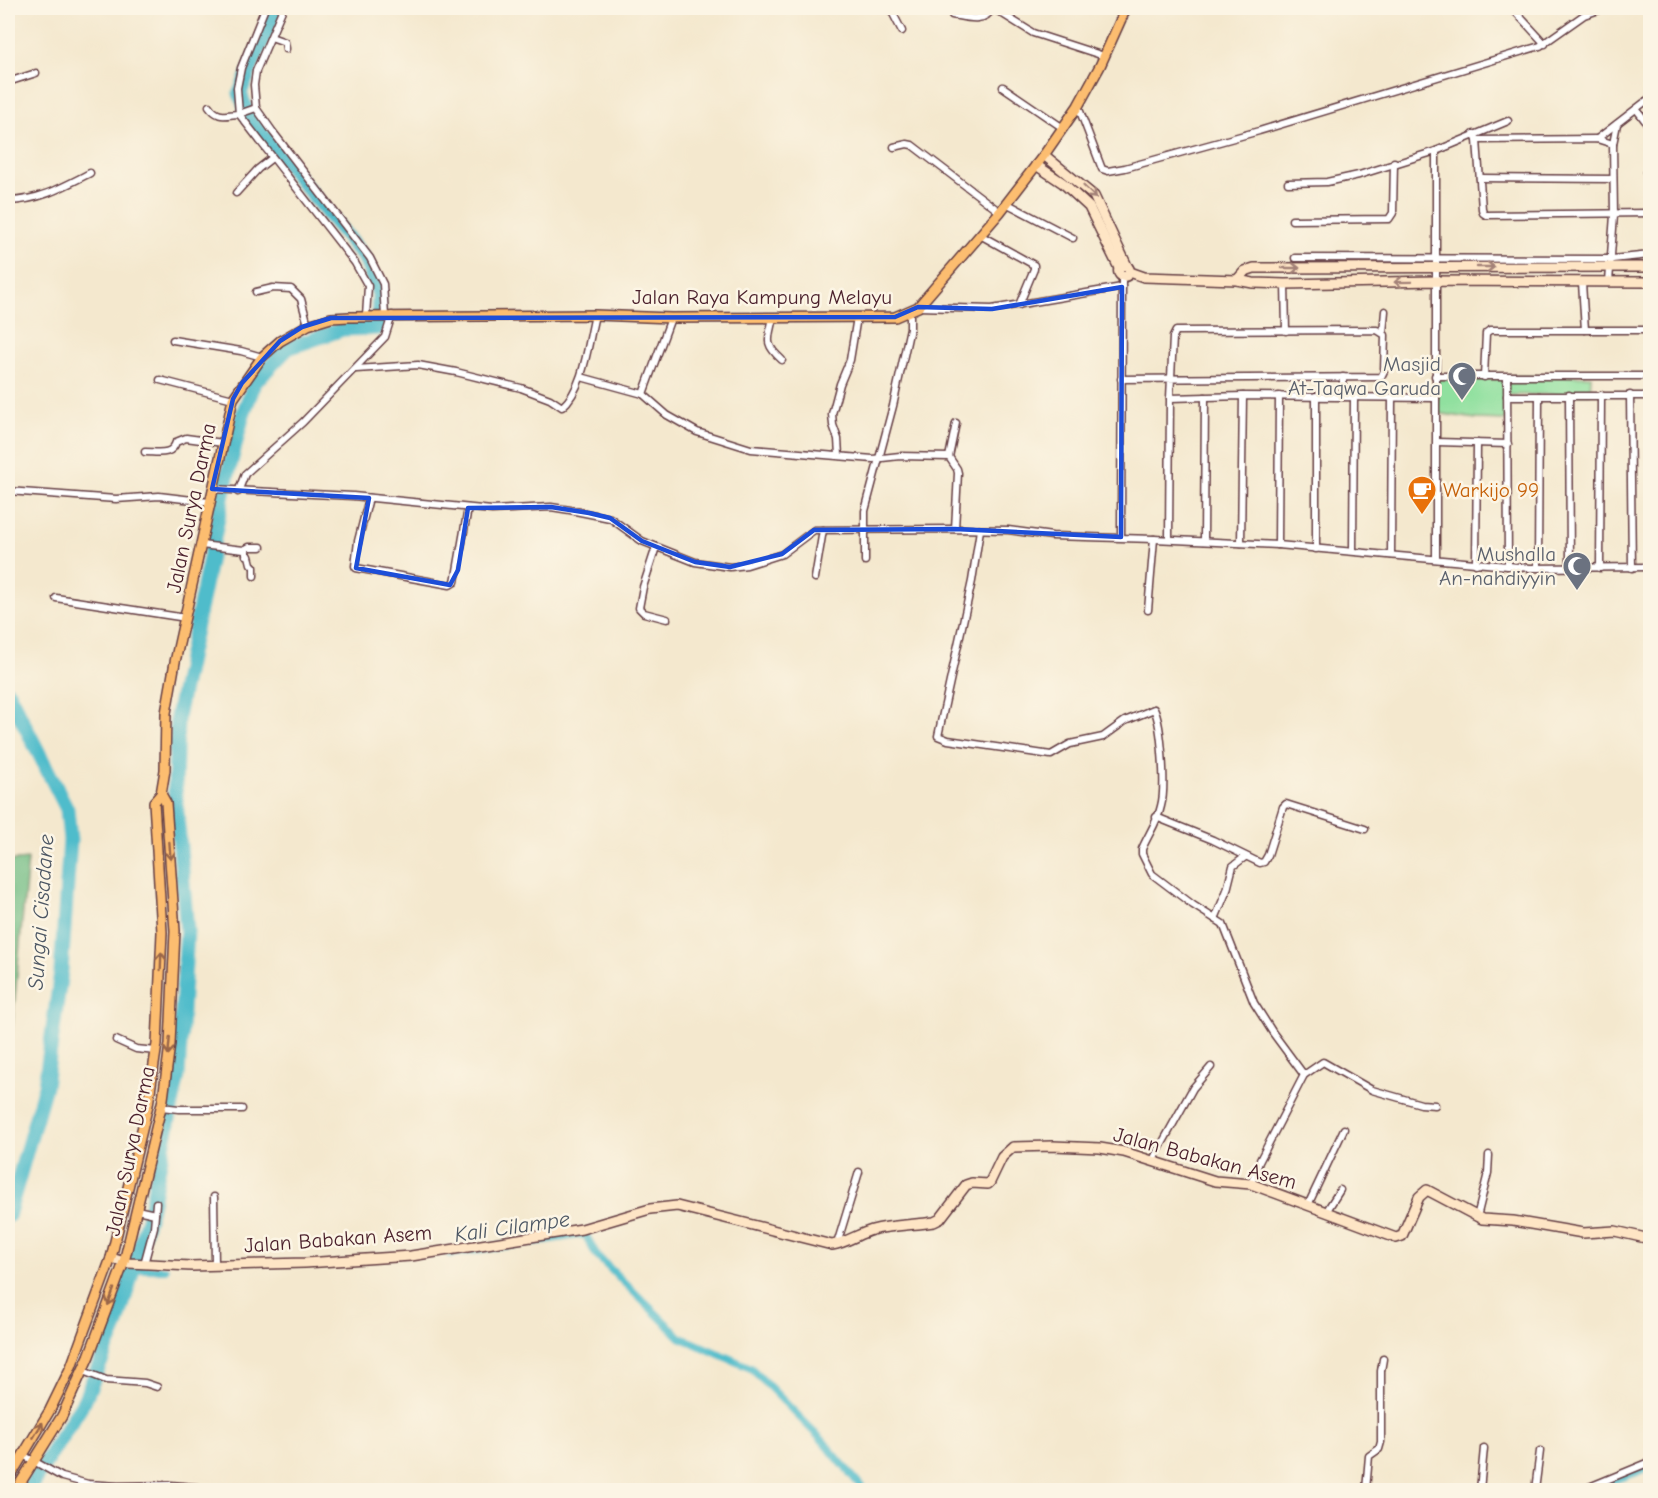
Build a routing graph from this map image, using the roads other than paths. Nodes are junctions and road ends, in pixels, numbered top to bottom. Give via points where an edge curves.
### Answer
1 (265, 8) edge
2 (282, 8) edge
3 (890, 8) edge
4 (992, 8) edge
5 (1126, 8) edge
6 (1512, 8) edge
7 (1605, 8) edge
8 (1595, 9) edge
9 (951, 15) dead end
10 (902, 32) dead end
11 (271, 37) junction
12 (1545, 44) junction
13 (285, 49) dead end
14 (1104, 56) junction
15 (36, 73) dead end
16 (8, 82) edge
17 (1003, 87) dead end
18 (1650, 98) edge
19 (209, 106) dead end
20 (1078, 106) junction
21 (255, 108) junction
22 (1637, 110) junction
23 (241, 113) junction
24 (1508, 121) dead end
25 (1617, 123) junction
26 (1650, 127) edge
27 (1063, 129) junction
28 (1476, 137) junction
29 (1597, 139) junction
30 (1614, 144) junction
31 (894, 147) dead end
32 (1436, 150) junction
33 (1044, 155) junction
34 (272, 158) junction
35 (1394, 162) junction
36 (1036, 165) junction
37 (90, 173) dead end
38 (1480, 178) junction
39 (1613, 179) junction
40 (1288, 183) dead end
41 (236, 193) dead end
42 (8, 201) edge
43 (1006, 203) junction
44 (1000, 212) junction
45 (1650, 213) edge
46 (1614, 215) junction
47 (1292, 220) dead end
48 (980, 235) junction
49 (1073, 238) dead end
50 (1650, 255) edge
51 (1295, 258) dead end
52 (1436, 263) junction
53 (1612, 263) junction
54 (1650, 267) edge
55 (1124, 270) junction
56 (1237, 280) junction
57 (1435, 281) junction
58 (1609, 282) junction
59 (1650, 282) edge
60 (1582, 283) junction
61 (1285, 284) junction
62 (1122, 287) junction
63 (256, 292) dead end
64 (1019, 305) junction
65 (914, 310) junction
66 (1385, 310) dead end
67 (595, 315) junction
68 (379, 316) junction
69 (857, 317) junction
70 (671, 318) junction
71 (773, 318) junction
72 (308, 325) junction
73 (1585, 330) junction
74 (1650, 330) edge
75 (1286, 331) junction
76 (1383, 333) junction
77 (173, 340) dead end
78 (262, 357) junction
79 (782, 360) dead end
80 (356, 369) junction
81 (1436, 376) junction
82 (1507, 376) junction
83 (1650, 376) edge
84 (581, 377) junction
85 (1343, 377) junction
86 (1484, 377) junction
87 (1172, 378) junction
88 (1121, 379) junction
89 (160, 380) dead end
90 (643, 394) junction
91 (1569, 395) junction
92 (1601, 395) junction
93 (1630, 395) junction
94 (1243, 396) junction
95 (1279, 396) junction
96 (1316, 396) junction
97 (1343, 396) junction
98 (1354, 396) junction
99 (1507, 396) junction
100 (1539, 396) junction
101 (1650, 396) edge
102 (1205, 397) junction
103 (1392, 397) junction
104 (1170, 398) junction
105 (1436, 398) junction
106 (233, 399) junction
107 (956, 423) dead end
108 (1437, 442) junction
109 (223, 443) junction
110 (1477, 443) junction
111 (1508, 444) junction
112 (145, 452) dead end
113 (839, 455) junction
114 (949, 457) junction
115 (879, 458) junction
116 (214, 489) junction
117 (8, 491) edge
118 (238, 492) junction
119 (369, 498) junction
120 (209, 502) junction
121 (468, 508) junction
122 (955, 529) junction
123 (824, 530) junction
124 (864, 530) junction
125 (980, 530) junction
126 (1121, 537) junction
127 (1154, 538) junction
128 (1169, 539) junction
129 (1204, 541) junction
130 (1242, 543) junction
131 (203, 545) junction
132 (1278, 545) junction
133 (261, 547) dead end
134 (656, 547) junction
135 (246, 549) junction
136 (1316, 549) junction
137 (1353, 551) junction
138 (1391, 555) junction
139 (1436, 558) junction
140 (865, 561) dead end
141 (1476, 564) junction
142 (1508, 566) junction
143 (1650, 567) edge
144 (1538, 568) junction
145 (1570, 568) junction
146 (1600, 568) junction
147 (1632, 568) junction
148 (254, 576) dead end
149 (815, 579) dead end
150 (56, 598) dead end
151 (1148, 610) dead end
152 (186, 618) junction
153 (667, 619) dead end
154 (160, 795) junction
155 (1156, 817) junction
156 (1365, 829) dead end
157 (1245, 857) junction
158 (1215, 919) junction
159 (116, 1040) dead end
160 (156, 1052) junction
161 (1211, 1067) dead end
162 (1304, 1075) junction
163 (1436, 1105) dead end
164 (163, 1107) junction
165 (242, 1109) dead end
166 (1344, 1129) dead end
167 (1489, 1155) dead end
168 (1153, 1160) junction
169 (859, 1172) dead end
170 (1251, 1184) junction
171 (1340, 1190) dead end
172 (214, 1197) dead end
173 (156, 1203) dead end
174 (1308, 1205) junction
175 (139, 1211) junction
176 (1326, 1212) junction
177 (154, 1214) junction
178 (1477, 1217) junction
179 (1650, 1239) edge
180 (837, 1244) junction
181 (111, 1258) junction
182 (126, 1262) junction
183 (143, 1264) junction
184 (215, 1264) junction
185 (1383, 1359) dead end
186 (84, 1371) junction
187 (157, 1387) dead end
188 (1484, 1448) dead end
189 (1540, 1451) dead end
190 (23, 1455) junction
191 (36, 1462) junction
192 (1650, 1462) edge
193 (8, 1480) edge
194 (16, 1491) edge
195 (229, 1491) edge
196 (1366, 1491) edge
197 (1480, 1491) edge
198 (1536, 1491) edge
199 (1581, 1491) edge

1 - 23 street via 241,68 237,88
2 - 11 street
3 - 10 street
4 - 9 street via 981,18
4 - 14 street via 1034,33
5 - 14 main road, Jalan Raya Kampung Melayu
6 - 12 street
7 - 8 street
8 - 12 street
11 - 13 street via 285,42
11 - 21 street via 256,71
12 - 20 street via 1259,131 1108,171 1102,170
14 - 20 main road, Jalan Raya Kampung Melayu
15 - 16 street
17 - 27 street
18 - 22 street
19 - 23 street via 224,117
20 - 27 main road, Jalan Raya Kampung Melayu
21 - 23 street
21 - 68 street via 370,258 383,284
22 - 25 street
22 - 26 street
23 - 34 street
24 - 28 street
25 - 29 street
25 - 30 street
27 - 33 main road, Jalan Raya Kampung Melayu
28 - 29 street
28 - 32 street
28 - 38 street
29 - 30 street
30 - 39 street
31 - 44 street via 912,145
32 - 35 street
32 - 52 street
33 - 36 main road, Jalan Raya Kampung Melayu
33 -> 55 street via 1094,196
34 - 41 street
34 - 68 street via 365,278
35 - 40 street via 1339,180
35 - 47 street via 1393,213 1389,219
36 - 43 main road, Jalan Raya Kampung Melayu
36 - 55 street via 1089,207
37 - 42 street via 51,193
38 - 39 street
38 - 46 street via 1486,215
39 - 46 street
43 - 44 main road, Jalan Raya Kampung Melayu
43 - 49 street
44 - 48 main road, Jalan Raya Kampung Melayu
45 - 46 street
46 - 53 street
48 - 64 street via 1034,265
48 - 65 main road, Jalan Raya Kampung Melayu
50 - 53 street
51 - 52 street
52 - 53 street
56 -> 52 street via 1254,268
52 - 57 street
53 - 54 street
53 - 58 street
55 - 56 street via 1139,277
55 - 62 street
56 - 61 street
57 - 60 street
57 -> 61 street
57 - 81 street
58 - 59 street
58 - 60 street
60 - 73 street
61 - 75 street
62 - 64 street
62 - 88 street
63 - 72 street via 291,289 301,299
64 - 65 street
65 - 69 main road, Jalan Raya Kampung Melayu via 895,317
65 - 115 street
66 - 76 street
67 - 68 main road, Jalan Raya Kampung Melayu
67 - 70 main road, Jalan Raya Kampung Melayu
67 - 84 street
68 - 72 main road, Jalan Surya Darma via 332,318
68 - 80 street via 385,338
69 - 71 main road, Jalan Raya Kampung Melayu
69 - 113 street via 850,360 832,414
70 - 71 main road, Jalan Raya Kampung Melayu
70 - 90 street
71 - 79 street via 768,344
72 - 78 main road, Jalan Surya Darma
73 - 74 street
73 - 86 street via 1488,331 1484,339
75 - 76 street
75 - 87 street via 1178,330 1173,337
76 - 85 street via 1383,376
77 - 78 street
78 - 106 main road, Jalan Surya Darma
80 - 84 street via 418,365 513,386 562,407
80 - 118 street via 245,474
81 - 86 street
81 - 105 street
82 - 83 street
82 - 86 street
82 - 99 street
84 - 90 street
85 - 87 street
85 - 97 street
87 - 88 street
87 - 104 street
88 - 126 street
89 - 106 street
90 - 113 street via 667,415 708,437 751,449
91 - 92 street
91 - 100 street
91 - 145 street
92 - 93 street
92 - 146 street
93 - 101 street
93 - 147 street
94 - 95 street
94 - 102 street
94 - 130 street
95 - 96 street
95 - 132 street
96 - 97 street
96 - 136 street
97 - 98 street
98 - 103 street
98 - 137 street
99 - 100 street
99 - 111 street
100 - 144 street
102 - 104 street
102 - 129 street
103 - 105 street
103 - 138 street
104 - 128 street
105 - 108 street
106 - 109 main road, Jalan Surya Darma
107 - 114 street
108 - 110 street
108 - 139 street
109 - 112 street via 186,438 176,442 169,452
109 - 116 main road, Jalan Surya Darma
110 - 111 street
110 - 141 street
111 - 142 street
113 - 115 street
114 - 115 street
114 - 122 street via 957,469
115 - 124 street via 865,510
116 - 118 street
116 - 120 main road, Jalan Surya Darma
117 - 120 street via 116,499 159,496
118 - 119 street
119 - 121 street
119 - 121 street via 356,568 450,585 456,578
120 - 131 main road, Jalan Surya Darma
121 - 134 street via 551,507 588,513 610,518 628,533
122 - 124 street
122 - 125 street
123 - 124 street
123 - 134 street via 812,532 782,554 730,567 695,562
123 - 149 street
124 - 140 street
125 - 126 street
125 - 155 street via 938,736 1051,754 1070,744 1103,737 1125,721 1154,709 1162,762 1162,806
126 - 127 street
127 - 128 street
127 - 151 street
128 - 129 street
129 - 130 street
130 - 132 street
131 - 135 street
131 - 152 main road, Jalan Surya Darma
132 - 136 street
133 - 135 street
134 - 153 street via 639,608
135 - 148 street
136 - 137 street
137 - 138 street
138 - 139 street
139 - 141 street
141 - 142 street
142 - 144 street
143 - 147 street
144 - 145 street
145 - 146 street
146 - 147 street
150 - 152 street
152 - 154 main road, Jalan Surya Darma via 166,713 165,770
160 -> 154 main road, Jalan Surya Darma via 162,932 154,802
154 -> 164 main road, Jalan Surya Darma via 166,803 175,931
155 - 157 street
155 - 158 street via 1142,849 1152,874
156 - 157 street via 1286,804 1266,860 1260,863
157 - 158 street via 1233,866
158 - 162 street via 1223,924 1254,1003
159 - 160 street
160 - 181 main road, Jalan Surya Darma via 148,1105
161 - 168 street via 1193,1088
162 - 163 street via 1323,1062 1372,1090
162 - 170 street
164 - 165 street
164 - 175 main road, Jalan Surya Darma
166 - 174 street
167 - 178 street
168 - 170 street, Jalan Babakan Asem via 1215,1181
168 - 180 street, Jalan Babakan Asem via 1100,1148 1013,1147 1002,1157 988,1184 966,1185 940,1219 872,1230
169 - 180 street
170 - 174 street, Jalan Babakan Asem
171 - 176 street
172 - 184 street
173 - 177 street
174 - 176 street, Jalan Babakan Asem
175 - 177 street
175 - 182 main road, Jalan Surya Darma
176 - 178 street, Jalan Babakan Asem via 1399,1238 1419,1197 1427,1190
177 - 183 street
178 - 179 street, Jalan Babakan Asem via 1583,1233 1615,1231
180 - 184 street, Jalan Babakan Asem via 669,1206 582,1229 411,1256
181 - 182 street, Jalan Babakan Asem
190 -> 181 main road, Jalan Surya Darma via 51,1410 71,1367
182 - 183 street, Jalan Babakan Asem
182 -> 186 main road, Jalan Surya Darma
183 - 184 street, Jalan Babakan Asem
185 - 196 street via 1381,1442 1379,1449 1369,1456
186 - 187 street via 117,1382
186 - 191 main road, Jalan Surya Darma
188 - 197 street
189 - 198 street
190 - 191 street
190 - 193 main road, Jalan Surya Darma
191 - 194 main road, Jalan Surya Darma
191 - 195 street via 62,1477 88,1484 171,1485
192 - 199 street

